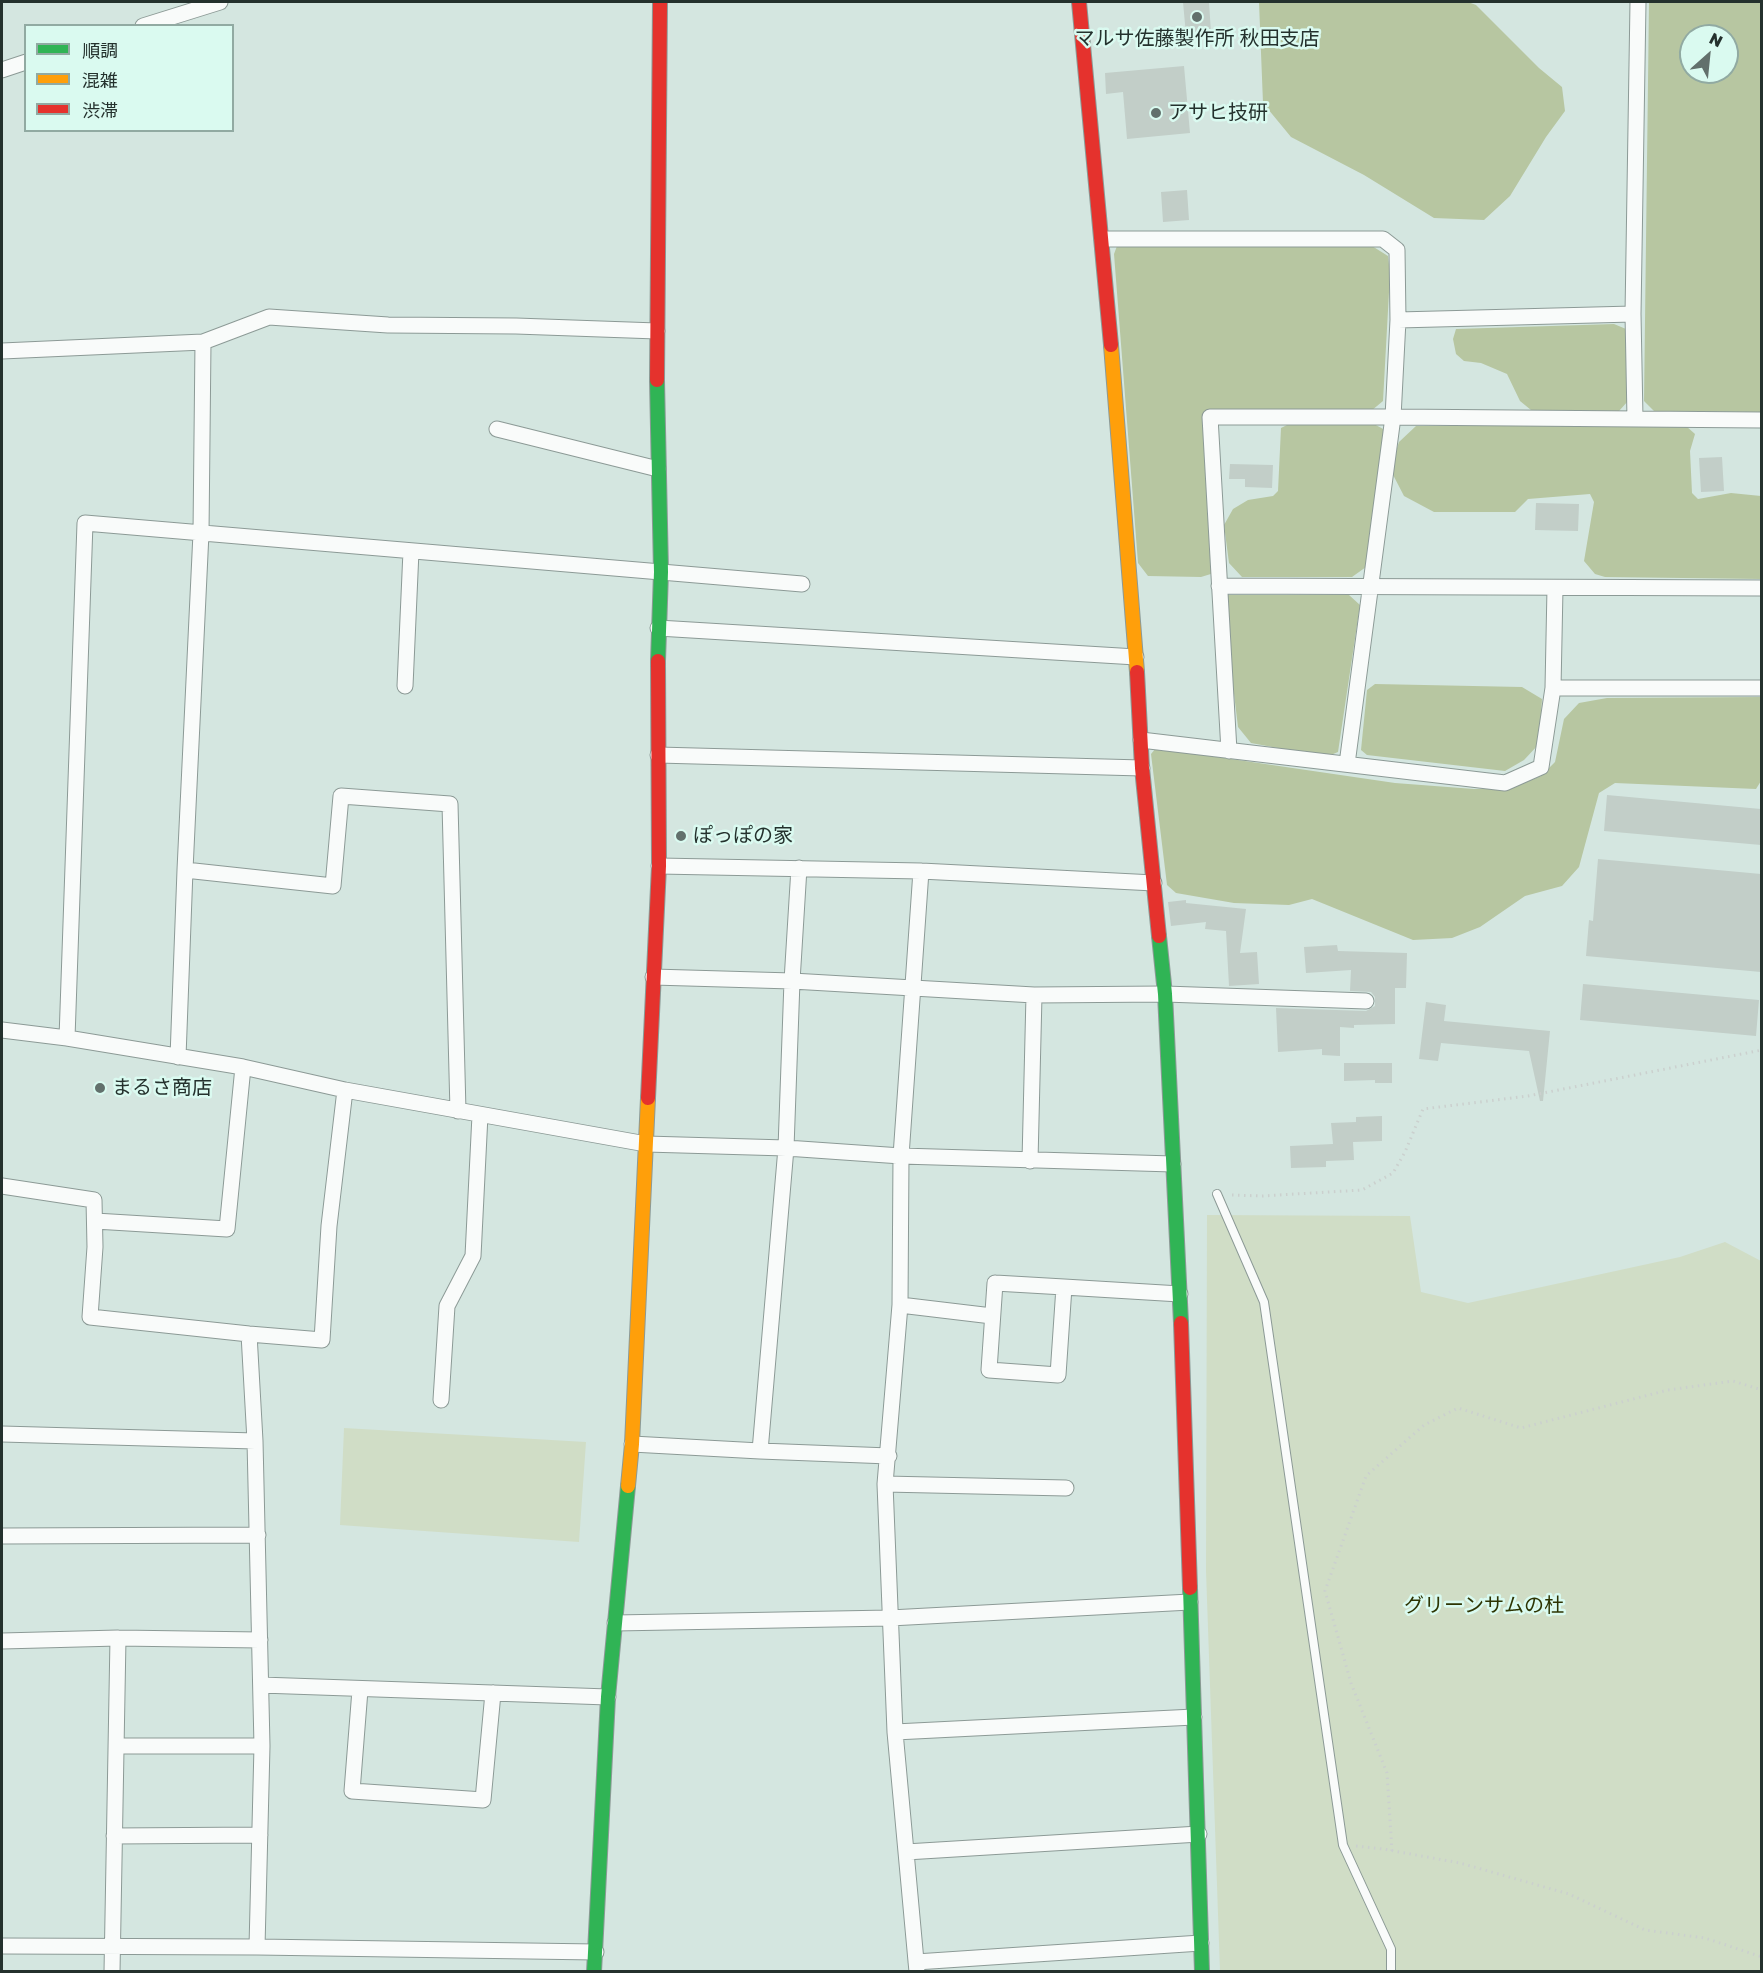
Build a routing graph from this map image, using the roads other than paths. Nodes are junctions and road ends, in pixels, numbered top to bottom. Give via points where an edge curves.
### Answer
1 (220, 2) edge
2 (660, 2) edge
3 (1079, 2) edge
4 (1638, 2) edge
5 (149, 24) edge
6 (24, 63) edge
7 (2, 70) edge
8 (1102, 239) junction
9 (1634, 314) junction
10 (1398, 320) junction
11 (657, 331) junction
12 (203, 342) junction
13 (2, 351) edge
14 (1393, 417) junction
15 (1635, 418) junction
16 (1761, 420) edge
17 (497, 429) dead end
18 (658, 469) junction
19 (201, 533) junction
20 (411, 551) junction
21 (661, 572) junction
22 (802, 584) dead end
23 (1219, 586) junction
24 (1371, 586) junction
25 (1555, 588) junction
26 (1761, 588) edge
27 (658, 627) junction
28 (1136, 657) junction
29 (405, 686) dead end
30 (1553, 688) junction
31 (1761, 688) edge
32 (1141, 740) junction
33 (1229, 751) junction
34 (658, 755) junction
35 (1347, 764) junction
36 (1142, 768) junction
37 (659, 866) junction
38 (799, 868) junction
39 (185, 870) junction
40 (921, 871) junction
41 (1154, 883) junction
42 (653, 977) junction
43 (792, 981) junction
44 (913, 988) junction
45 (1165, 994) junction
46 (1034, 995) junction
47 (1366, 1001) dead end
48 (2, 1030) edge
49 (67, 1038) junction
50 (178, 1057) junction
51 (243, 1067) junction
52 (345, 1090) junction
53 (458, 1111) junction
54 (480, 1115) junction
55 (646, 1144) junction
56 (786, 1148) junction
57 (900, 1156) junction
58 (1030, 1161) junction
59 (1173, 1164) junction
60 (2, 1186) edge
61 (1216, 1194) road end
62 (95, 1221) junction
63 (1064, 1287) junction
64 (1180, 1294) junction
65 (900, 1305) junction
66 (992, 1316) junction
67 (249, 1334) junction
68 (441, 1400) dead end
69 (2, 1434) edge
70 (255, 1441) junction
71 (632, 1444) junction
72 (760, 1452) junction
73 (889, 1456) junction
74 (885, 1484) junction
75 (1066, 1488) dead end
76 (258, 1534) junction
77 (2, 1536) edge
78 (1190, 1602) junction
79 (890, 1618) junction
80 (615, 1623) junction
81 (118, 1638) junction
82 (260, 1640) junction
83 (2, 1641) edge
84 (261, 1685) junction
85 (360, 1690) junction
86 (493, 1692) junction
87 (608, 1697) junction
88 (1194, 1717) junction
89 (895, 1732) junction
90 (116, 1746) junction
91 (262, 1746) junction
92 (1199, 1834) junction
93 (260, 1835) junction
94 (114, 1836) junction
95 (906, 1851) junction
96 (1201, 1943) junction
97 (2, 1946) edge
98 (257, 1947) junction
99 (111, 1948) junction
100 (596, 1953) junction
101 (917, 1967) edge
102 (112, 1971) edge
103 (594, 1971) edge
104 (1202, 1971) edge
105 (1391, 1971) edge

1 - 5 street
2 - 11 street
3 - 8 street
4 - 9 street
6 - 7 street
8 - 10 street via 1383,239 1397,250
8 - 28 street
9 - 10 street
9 - 15 street
10 - 14 street
11 - 12 street via 388,325 269,317
11 - 18 street
12 - 13 street
12 - 19 street
14 - 15 street
14 - 23 street via 1210,417
14 - 24 street
15 - 16 street
17 - 18 street
18 - 21 street
19 - 20 street
19 - 39 street
19 - 49 street via 85,523
20 - 21 street
20 - 29 street
21 - 22 street
21 - 27 street
23 - 24 street
23 - 33 street
24 - 25 street
24 - 35 street
25 - 26 street
25 - 30 street
27 - 28 street
27 - 34 street
28 - 32 street
30 - 31 street
30 - 35 street via 1541,767 1505,783
32 - 33 street
32 - 36 street
33 - 35 street
34 - 36 street
34 - 37 street
36 - 41 street
37 - 38 street
37 - 42 street
38 - 40 street
38 - 43 street
39 - 50 street
39 - 53 street via 333,886 341,796 450,804
40 - 41 street
40 - 44 street
41 - 45 street
42 - 43 street
42 - 55 street
43 - 44 street
43 - 56 street
44 - 46 street
44 - 57 street
45 - 46 street
45 - 47 street
45 - 59 street
46 - 58 street
48 - 49 street
49 - 50 street
50 - 51 street
51 - 52 street
51 - 62 street via 226,1229
52 - 53 street
52 - 67 street via 329,1226 322,1340
53 - 54 street
54 - 55 street
54 - 68 street via 473,1256 447,1306
55 - 56 street
55 - 71 street
56 - 57 street
56 - 72 street
57 - 58 street
57 - 65 street
58 - 59 street
59 - 64 street
60 - 62 street via 94,1200
61 - 105 lane via 1264,1302 1342,1845 1391,1949
62 - 67 street via 90,1317
63 - 64 street
63 - 66 street via 995,1283
63 - 66 street via 1058,1375 989,1370
64 - 78 street
65 - 66 street
65 - 73 street
67 - 70 street
69 - 70 street
70 - 76 street
71 - 72 street
71 - 80 street
72 - 73 street
73 - 74 street
74 - 75 street
74 - 79 street
76 - 77 street
76 - 82 street
78 - 79 street
78 - 88 street
79 - 80 street
79 - 89 street
80 - 87 street
81 - 82 street
81 - 83 street
81 - 90 street
82 - 84 street
84 - 85 street
84 - 91 street
85 - 86 street
85 - 86 street via 352,1791 483,1800
86 - 87 street
87 - 100 street
88 - 89 street
88 - 92 street
89 - 95 street
90 - 91 street
90 - 94 street
91 - 93 street
92 - 95 street
92 - 96 street
93 - 94 street
93 - 98 street
94 - 99 street
95 - 101 street
96 - 101 street
96 - 104 street
97 - 99 street
98 - 99 street
98 - 100 street
99 - 102 street
100 - 103 street

